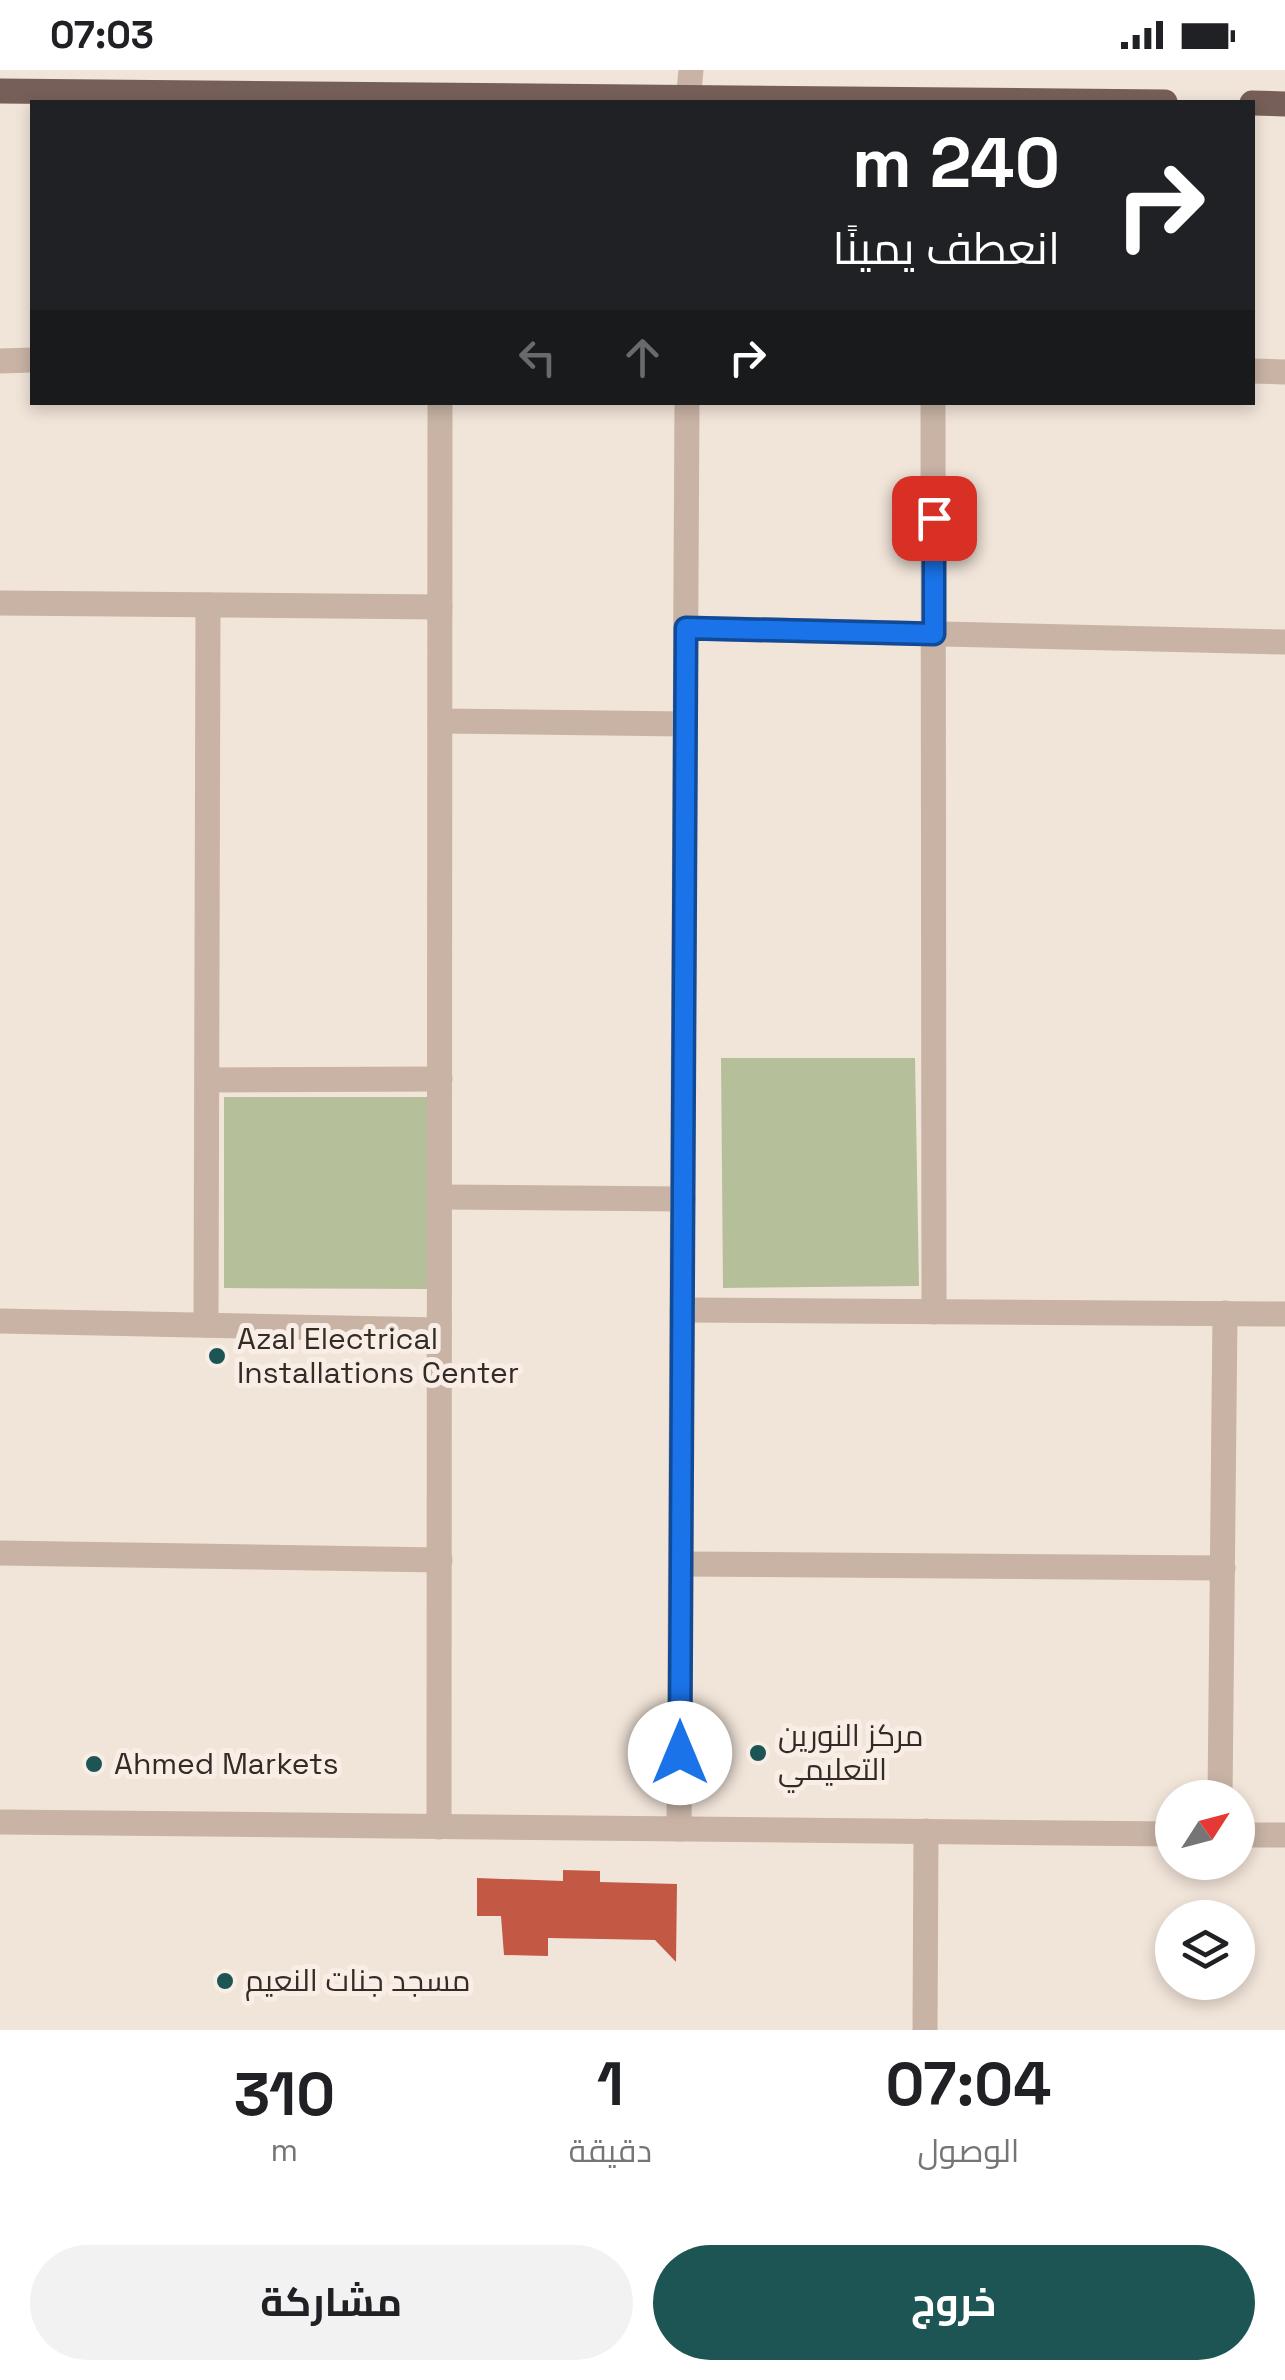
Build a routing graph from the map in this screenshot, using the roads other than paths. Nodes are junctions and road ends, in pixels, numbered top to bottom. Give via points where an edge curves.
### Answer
1 (692, 70) edge
2 (0, 92) edge
3 (441, 99) edge
4 (688, 100) edge
5 (1255, 103) edge
6 (1285, 104) edge
7 (30, 360) edge
8 (0, 361) edge
9 (1255, 371) edge
10 (1285, 372) edge
11 (440, 405) edge
12 (687, 405) edge
13 (934, 405) edge
14 (0, 603) edge
15 (208, 605) junction
16 (440, 607) junction
17 (686, 628) junction
18 (934, 634) junction
19 (1285, 642) edge
20 (440, 722) junction
21 (685, 724) junction
22 (440, 1078) junction
23 (206, 1080) junction
24 (440, 1197) junction
25 (683, 1199) junction
26 (682, 1310) junction
27 (934, 1312) junction
28 (1226, 1314) junction
29 (1285, 1314) edge
30 (0, 1320) edge
31 (206, 1325) junction
32 (440, 1330) junction
33 (0, 1553) edge
34 (440, 1560) junction
35 (681, 1564) junction
36 (1222, 1568) junction
37 (1220, 1780) edge
38 (0, 1822) edge
39 (439, 1827) junction
40 (680, 1829) junction
41 (926, 1832) junction
42 (1155, 1834) edge
43 (1255, 1834) edge
44 (1285, 1835) edge
45 (925, 2030) edge

1 - 4 street
2 - 3 main road
3 - 4 main road
5 - 6 main road
7 - 8 street
9 - 10 street
11 - 16 street
12 - 17 street
13 - 18 street
14 - 15 street
15 - 16 street
15 - 23 street
16 - 20 street
17 - 18 street
17 - 21 street
18 - 19 street
18 - 27 street
20 - 21 street
20 - 22 street
21 - 25 street
22 - 23 street
22 - 24 street
23 - 31 street
24 - 25 street
24 - 32 street
25 - 26 street
26 - 27 street
26 - 35 street
27 - 28 street
28 - 29 street
28 - 36 street
30 - 31 street
31 - 32 street
32 - 34 street
33 - 34 street
34 - 39 street
35 - 36 street
35 - 40 street
36 - 37 street
38 - 39 street
39 - 40 street
40 - 41 street
41 - 42 street
41 - 45 street
43 - 44 street

